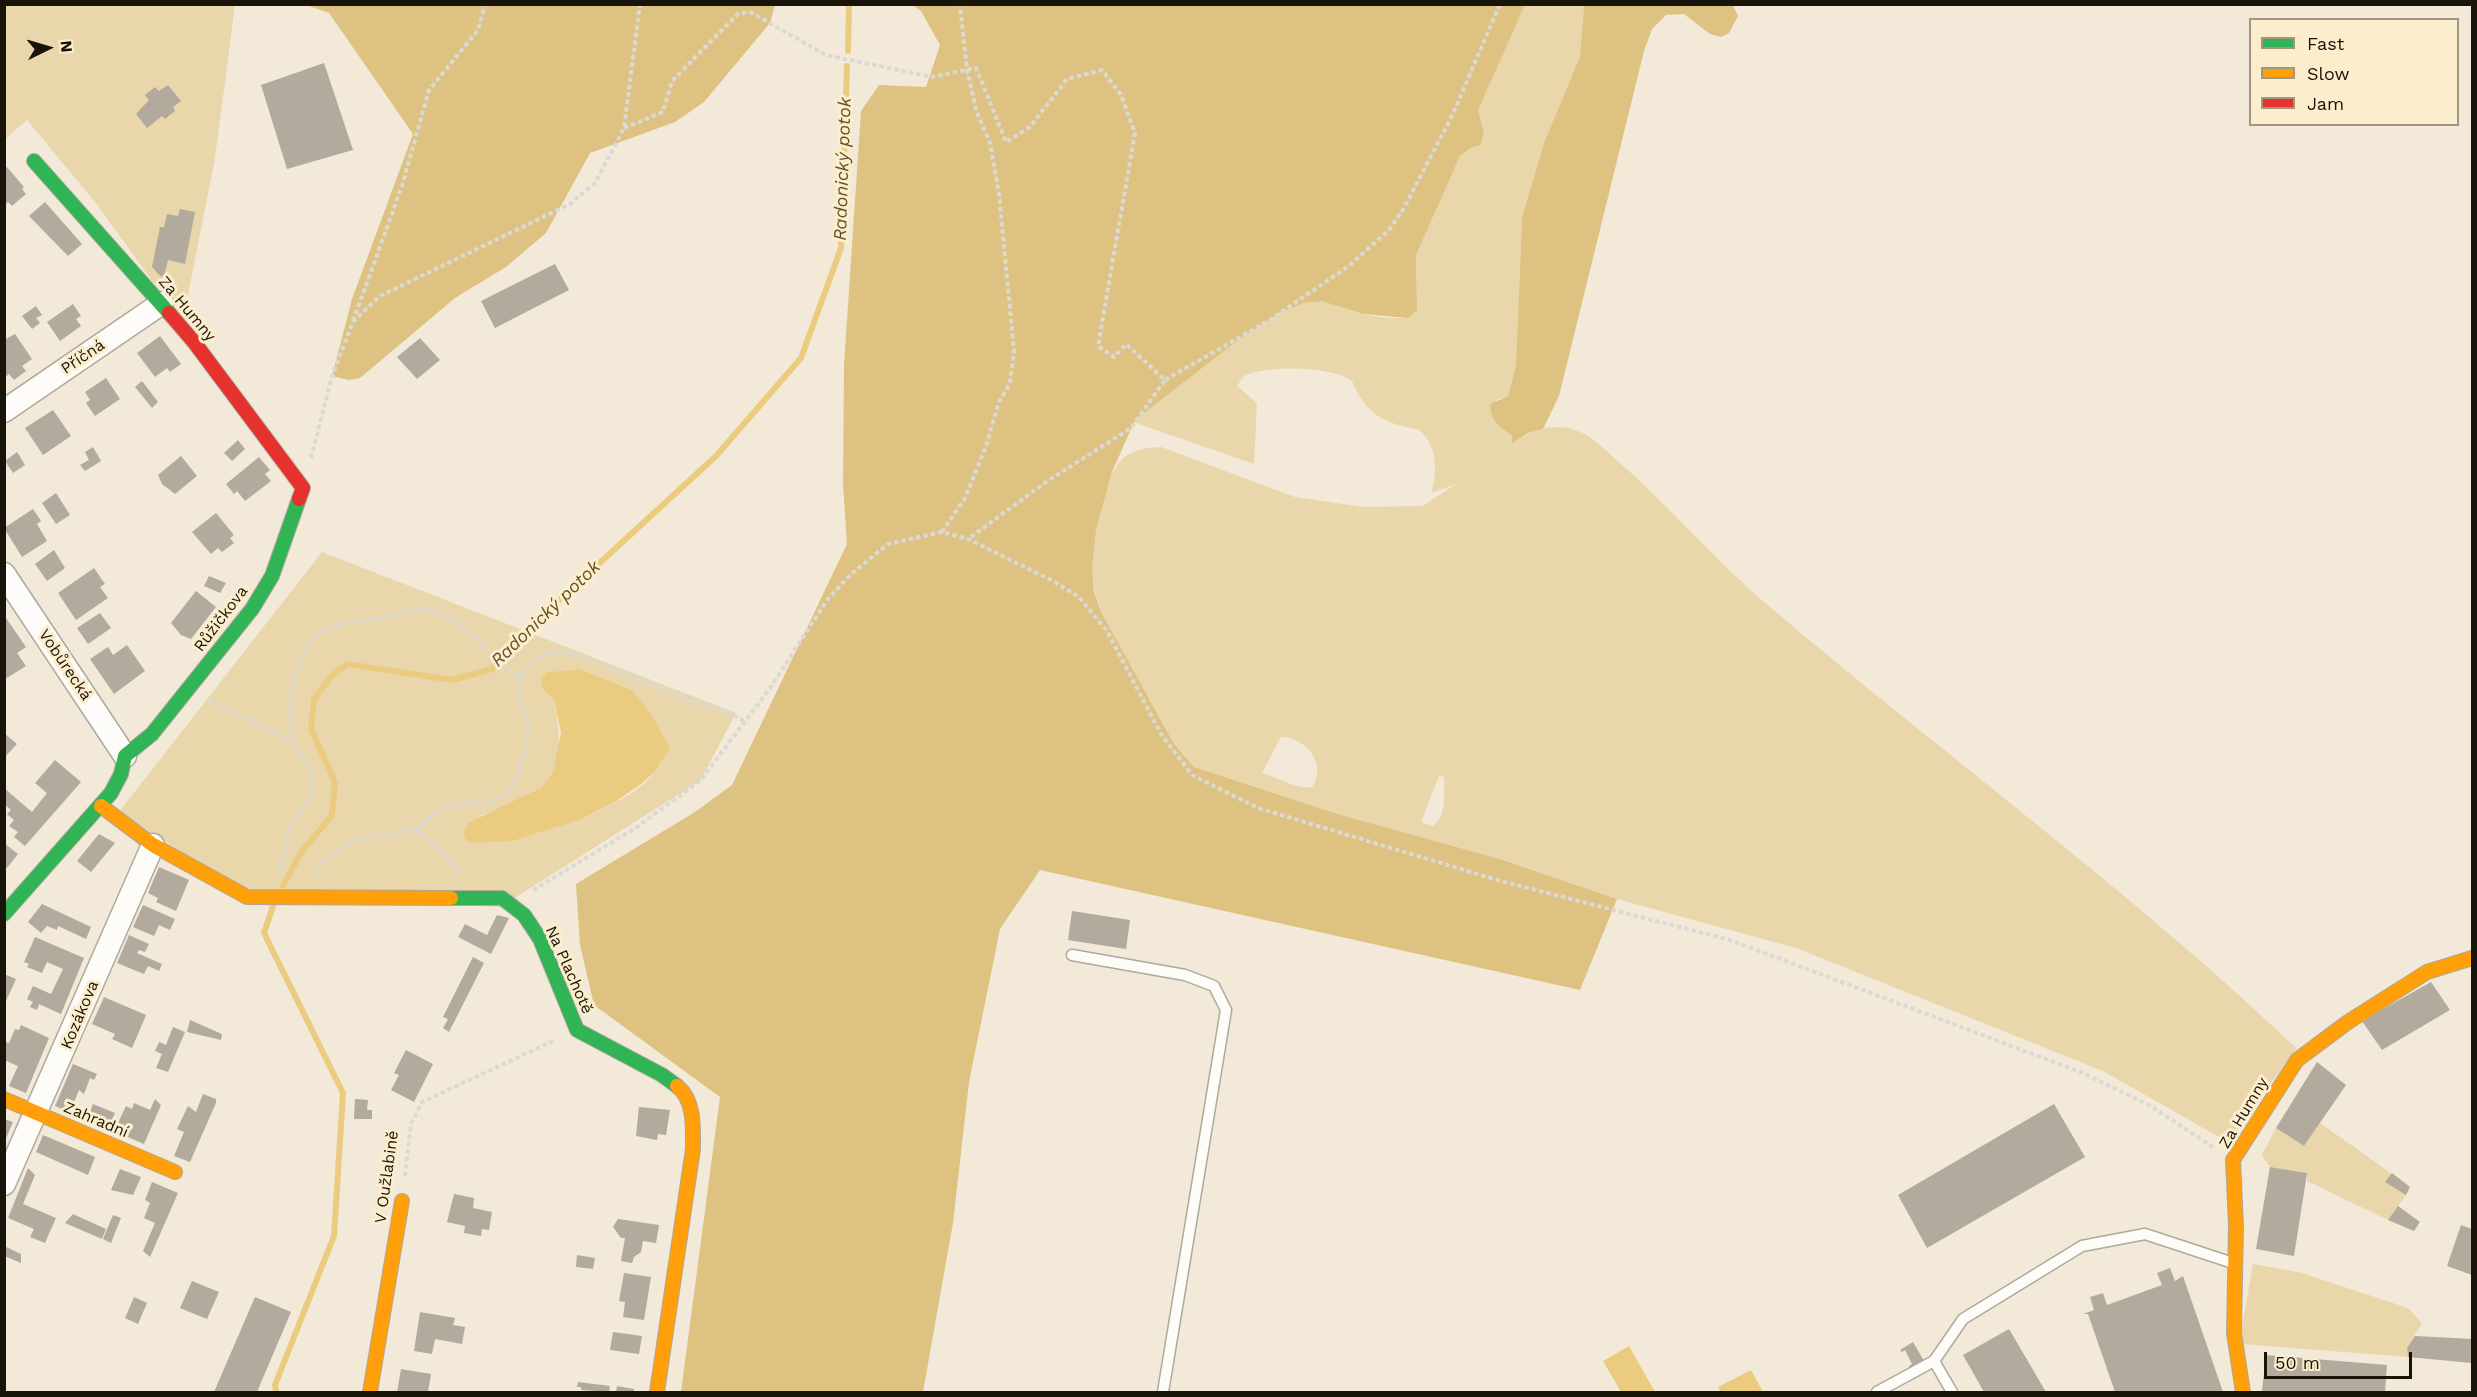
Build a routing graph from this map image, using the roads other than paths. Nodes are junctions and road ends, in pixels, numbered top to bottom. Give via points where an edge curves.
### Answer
1 (34, 161) dead end
2 (162, 303) junction
3 (4, 411) edge
4 (303, 488) joint
5 (4, 574) edge
6 (126, 756) junction
7 (101, 806) junction
8 (153, 845) junction
9 (4, 914) edge
10 (1072, 955) dead end
11 (2472, 958) edge
12 (4, 1098) edge
13 (38, 1113) junction
14 (175, 1172) dead end
15 (4, 1184) edge
16 (402, 1201) road end
17 (2235, 1264) junction
18 (1934, 1361) junction
19 (370, 1392) edge
20 (657, 1392) edge
21 (1164, 1392) edge
22 (1877, 1392) edge
23 (1952, 1392) edge
24 (2243, 1392) edge

1 - 2 street, Za Humny
2 - 3 street, Příčná
2 - 4 street, Za Humny
4 - 6 street, Růžičkova via 272,576 252,609 152,734
5 - 6 street, Vobůrecká
6 - 7 street, Růžičkova via 122,774
7 - 8 street
7 - 9 street, Růžičkova
8 - 13 street, Kozákova
8 - 20 street, Na Plachotě via 247,897 502,898 524,915 540,939 577,1030 662,1075 685,1092 693,1119 693,1149
10 - 21 lane via 1195,979 1214,986 1226,1010
11 - 17 street, Za Humny via 2427,972 2297,1060 2233,1160
12 - 13 street, Zahradní
13 - 14 street, Zahradní
13 - 15 street, Kozákova
16 - 19 street, V Oužlabině
17 - 18 lane via 2145,1234 2082,1246 1963,1319
17 - 24 street, Za Humny via 2234,1333
18 - 22 lane
18 - 23 lane

